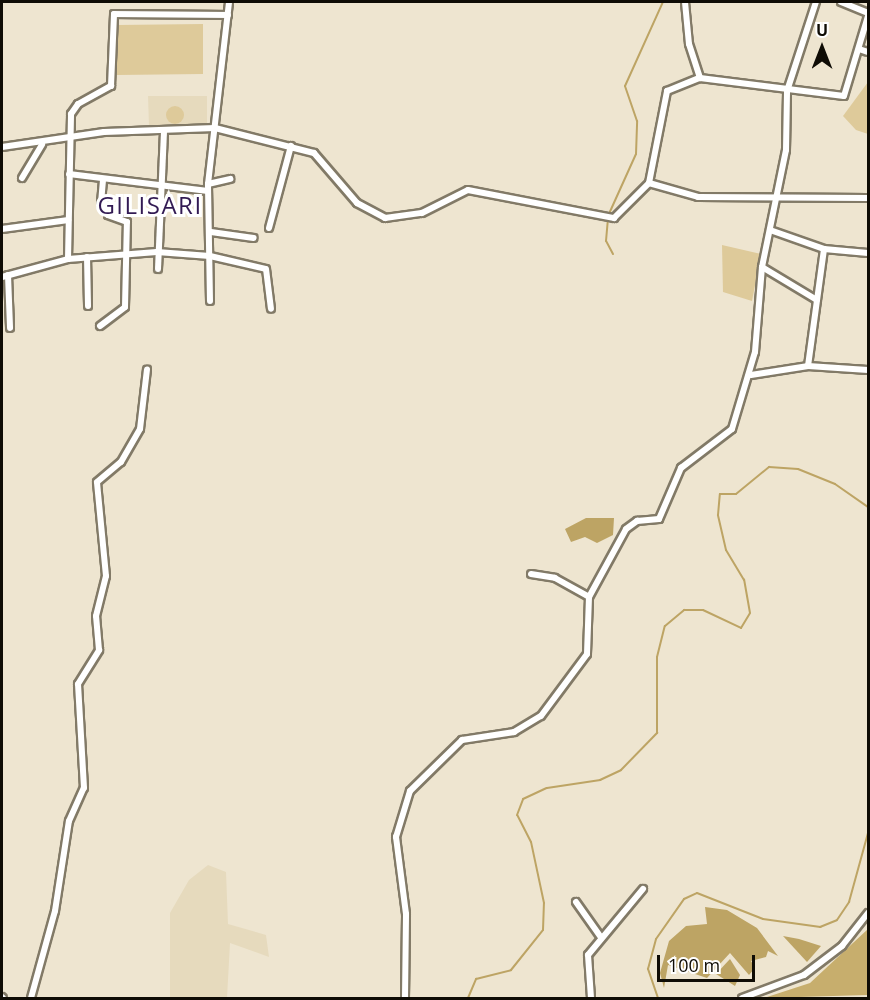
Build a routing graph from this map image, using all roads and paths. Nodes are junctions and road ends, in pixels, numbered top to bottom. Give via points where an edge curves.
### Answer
1 (229, 2) edge
2 (685, 2) edge
3 (816, 2) edge
4 (841, 2) edge
5 (868, 14) edge
6 (228, 15) junction
7 (859, 49) junction
8 (868, 52) edge
9 (700, 78) junction
10 (787, 91) junction
11 (215, 128) junction
12 (164, 130) junction
13 (69, 141) junction
14 (42, 145) junction
15 (291, 146) junction
16 (2, 147) edge
17 (69, 174) junction
18 (22, 178) dead end
19 (103, 179) junction
20 (230, 179) dead end
21 (650, 183) junction
22 (159, 187) junction
23 (208, 187) junction
24 (868, 198) edge
25 (779, 200) junction
26 (68, 220) junction
27 (269, 228) dead end
28 (2, 229) edge
29 (770, 230) junction
30 (211, 232) junction
31 (254, 238) dead end
32 (824, 249) junction
33 (157, 252) junction
34 (868, 253) edge
35 (124, 255) junction
36 (210, 256) junction
37 (87, 257) junction
38 (68, 259) junction
39 (762, 267) junction
40 (158, 269) dead end
41 (5, 276) edge
42 (817, 300) junction
43 (210, 301) dead end
44 (88, 306) dead end
45 (271, 309) dead end
46 (100, 326) dead end
47 (10, 328) dead end
48 (808, 366) junction
49 (147, 369) dead end
50 (868, 370) edge
51 (751, 375) junction
52 (531, 574) dead end
53 (589, 597) junction
54 (643, 889) dead end
55 (576, 902) dead end
56 (868, 913) edge
57 (600, 936) junction
58 (31, 999) edge
59 (405, 999) edge
60 (591, 999) edge
61 (742, 999) edge

1 - 6 street
2 - 9 street via 688,44
3 - 10 street
4 - 5 street
5 - 7 street
6 - 11 street
6 - 13 street via 114,14 111,86 75,107
7 - 8 street
7 - 10 street via 846,95
9 - 10 street
9 - 21 street via 665,93
10 - 25 street
11 - 12 street
11 - 15 street
11 - 23 street
12 - 13 street via 104,132
12 - 22 street
13 - 14 street
13 - 17 street
14 - 16 street
14 - 18 street
15 - 21 street via 314,153 357,203 385,218 422,213 468,190 603,219 614,218
15 - 27 street
17 - 19 street
17 - 26 street
19 - 22 street
19 - 35 street via 101,203 109,205 108,215 127,220
20 - 23 street
21 - 25 street via 675,194
22 - 23 street
22 - 33 street
23 - 30 street
24 - 25 street
25 - 29 street
26 - 28 street
26 - 38 street
29 - 32 street
29 - 39 street
30 - 31 street
30 - 36 street
32 - 34 street
32 - 42 street
33 - 35 street
33 - 36 street
33 - 40 street
35 - 37 street
35 - 46 street via 124,307
36 - 43 street
36 - 45 street via 264,268
37 - 38 street
37 - 44 street
38 - 41 street
39 - 42 street
39 - 51 street
41 - 47 street
42 - 48 street
48 - 50 street
48 - 51 street
49 - 58 street via 140,429 122,462 97,482 106,576 96,616 100,646 78,684 84,788 69,821 55,911
51 - 53 street via 726,439 681,468 659,519 628,526
52 - 53 street via 555,578
53 - 59 street via 590,649 541,716 514,732 462,740 410,791 396,837 406,914
54 - 57 street
55 - 57 street
56 - 61 street via 854,934 804,975
57 - 60 street via 587,963

